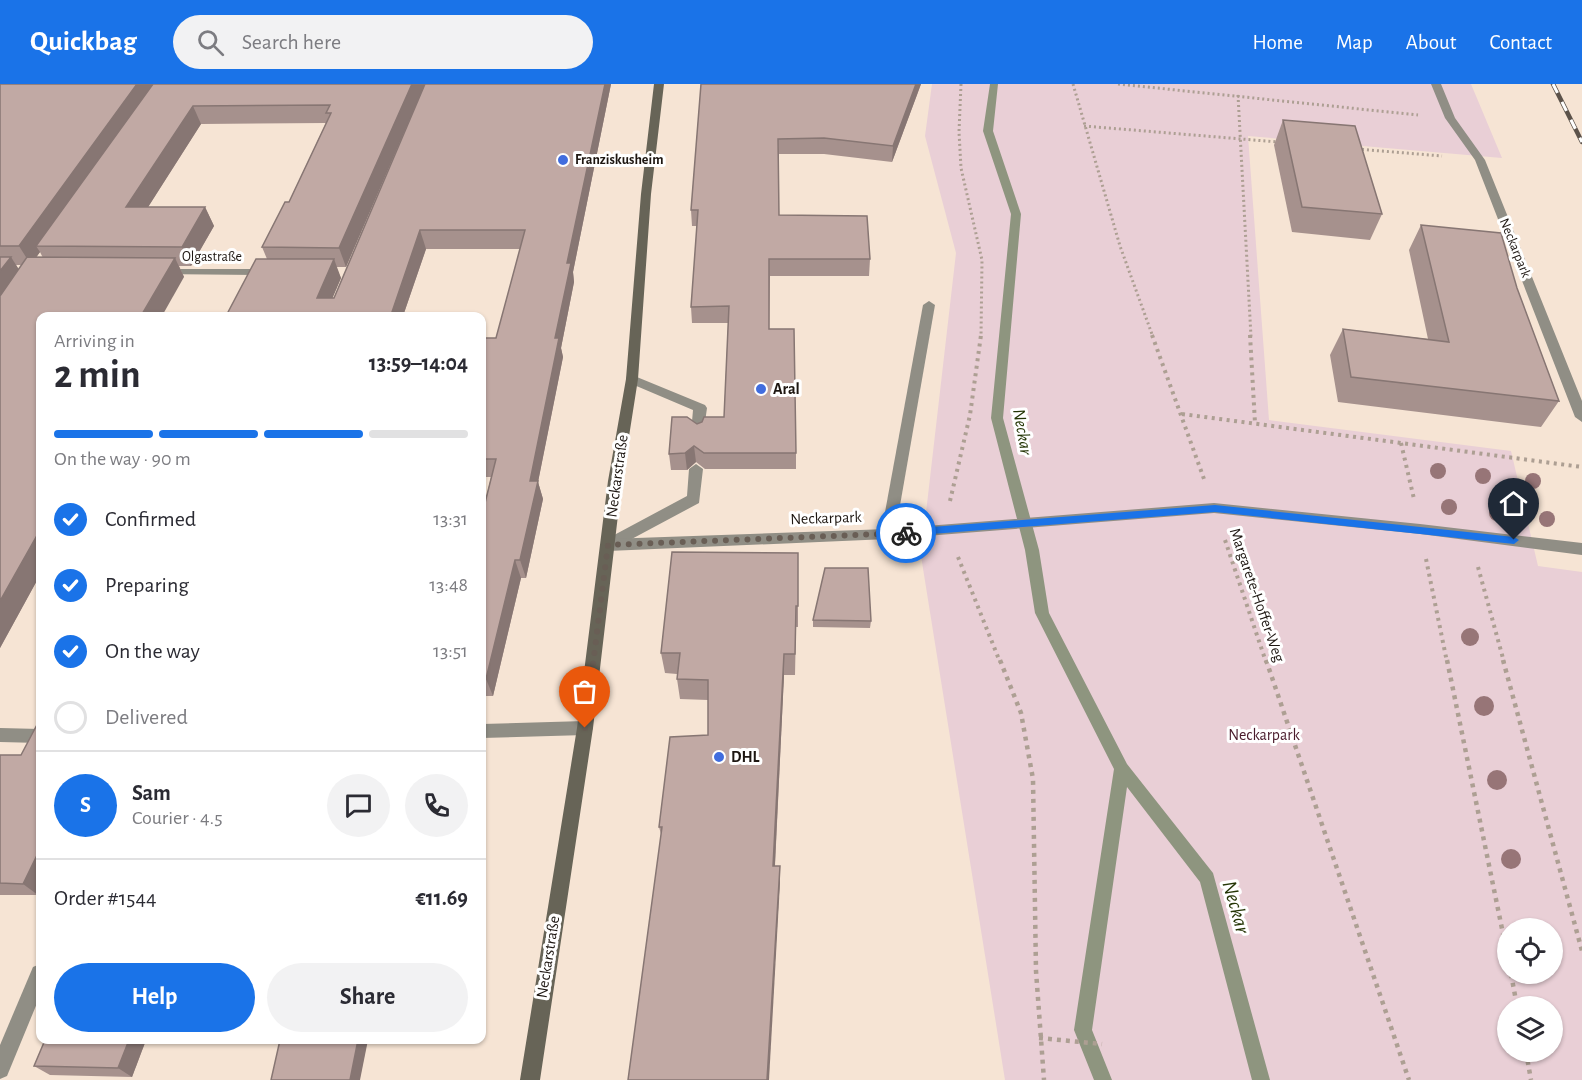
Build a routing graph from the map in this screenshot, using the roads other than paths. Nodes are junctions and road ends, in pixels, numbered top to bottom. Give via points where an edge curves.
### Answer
1 (659, 84) edge
2 (1436, 84) edge
3 (153, 272) edge
4 (282, 272) edge
5 (929, 305) dead end
6 (632, 379) junction
7 (1582, 417) edge
8 (698, 433) edge
9 (696, 470) edge
10 (888, 534) junction
11 (608, 545) junction
12 (1582, 549) edge
13 (585, 728) junction
14 (486, 732) edge
15 (0, 735) edge
16 (36, 736) edge
17 (36, 984) edge
18 (0, 1069) edge
19 (530, 1080) edge

1 - 6 main road, Neckarstraße
2 - 7 street, Neckarpark via 1450,118 1480,160
3 - 4 street, Olgastraße
5 - 10 street
6 - 8 street via 700,408
6 - 11 main road, Neckarstraße
9 - 11 street via 694,499
10 - 11 street, Neckarpark
10 - 12 street, Neckarpark via 1215,508
11 - 13 main road, Neckarstraße
13 - 14 street
13 - 19 main road, Neckarstraße
15 - 16 street
17 - 18 street

